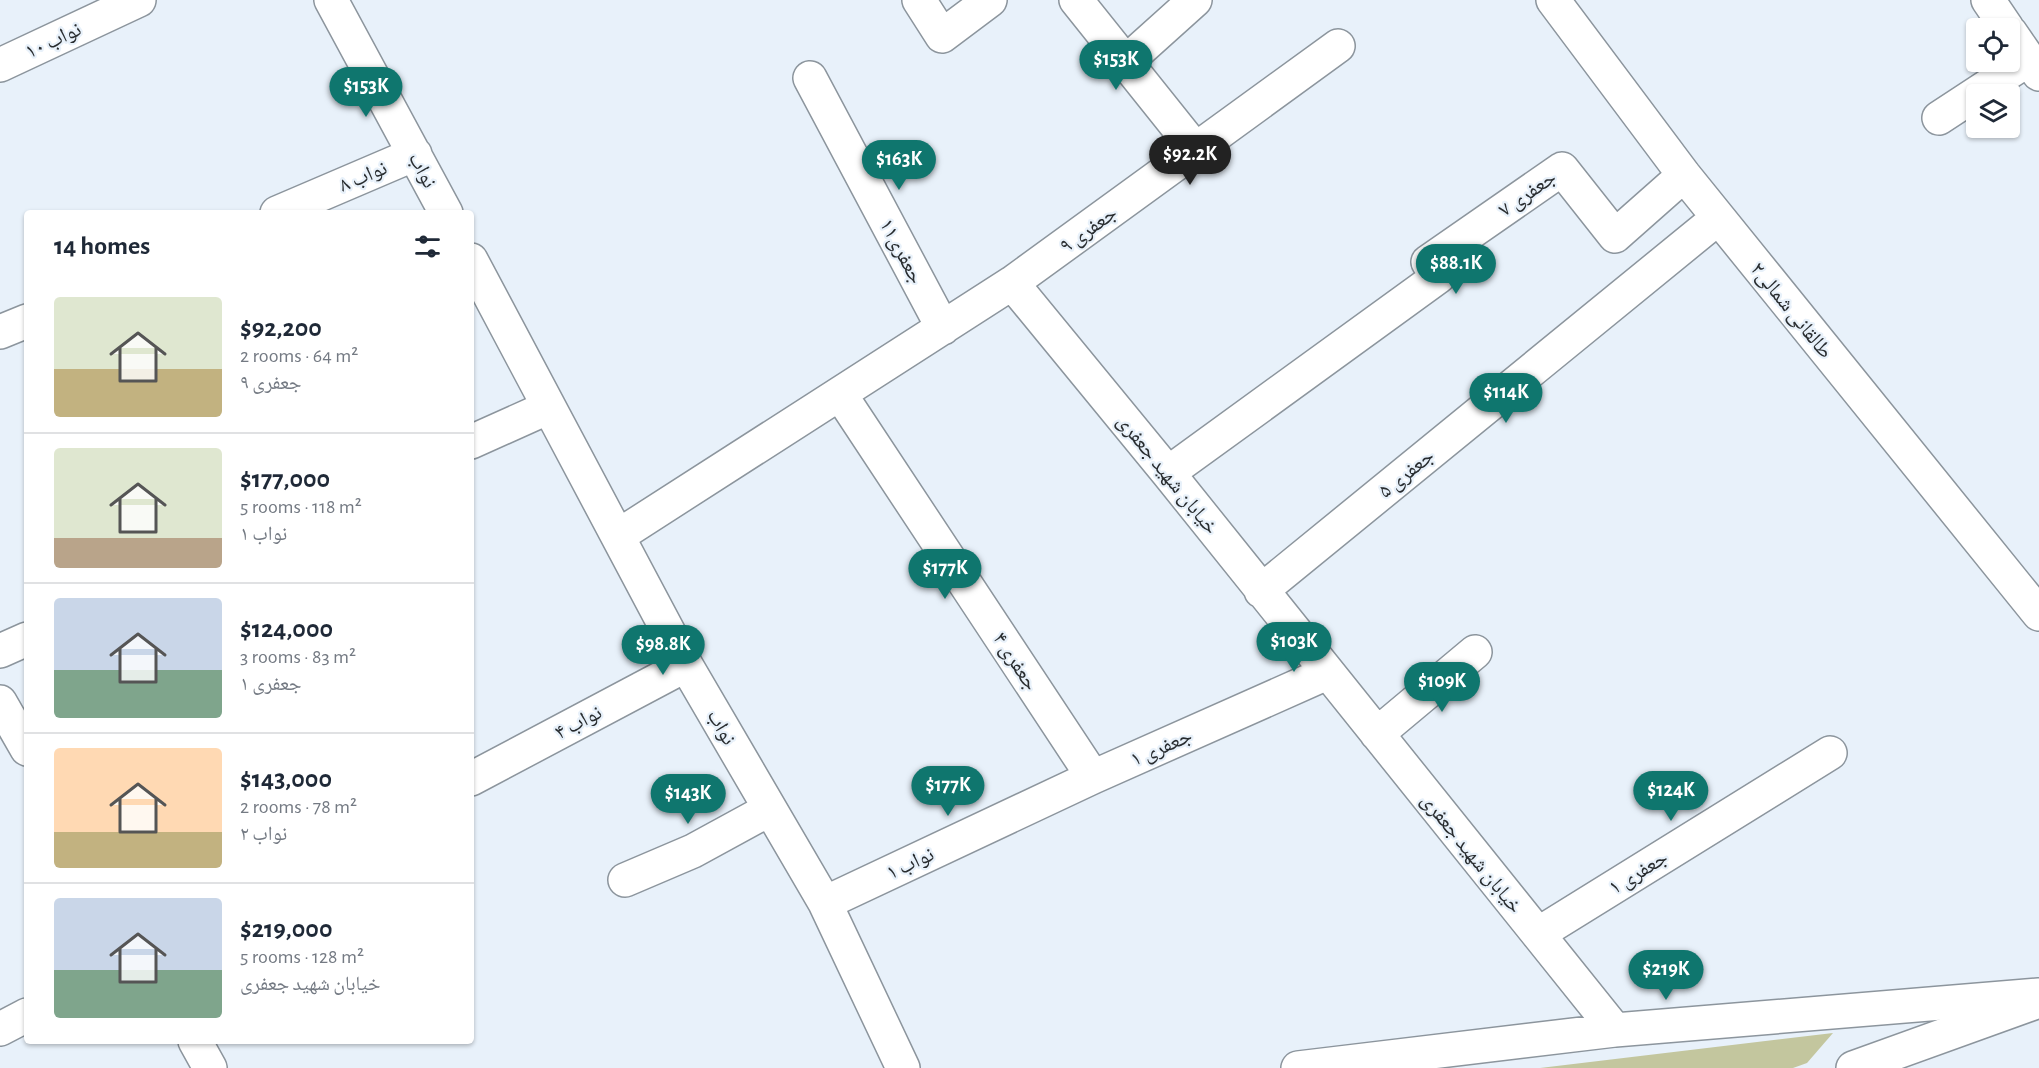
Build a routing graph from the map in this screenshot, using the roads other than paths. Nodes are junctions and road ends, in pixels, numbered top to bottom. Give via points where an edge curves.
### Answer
1 (139, 0) edge
2 (331, 0) edge
3 (919, 0) edge
4 (990, 0) edge
5 (1076, 0) edge
6 (1195, 0) edge
7 (1553, 0) edge
8 (1988, 0) edge
9 (2000, 18) edge
10 (1338, 46) dead end
11 (2020, 47) edge
12 (1126, 62) junction
13 (0, 65) edge
14 (2034, 67) edge
15 (810, 78) dead end
16 (1940, 118) dead end
17 (1196, 150) junction
18 (415, 154) junction
19 (1684, 176) junction
20 (285, 210) edge
21 (444, 210) edge
22 (1718, 218) junction
23 (474, 266) edge
24 (1012, 283) junction
25 (24, 322) edge
26 (943, 328) junction
27 (0, 332) edge
28 (840, 394) junction
29 (549, 407) junction
30 (474, 441) edge
31 (1168, 473) junction
32 (618, 536) junction
33 (1261, 591) junction
34 (2039, 614) edge
35 (24, 640) edge
36 (0, 651) edge
37 (1475, 652) dead end
38 (686, 665) junction
39 (1327, 673) junction
40 (0, 702) edge
41 (1377, 734) junction
42 (24, 744) edge
43 (1830, 753) dead end
44 (474, 777) edge
45 (1093, 777) junction
46 (770, 808) junction
47 (625, 880) dead end
48 (825, 903) junction
49 (1538, 934) junction
50 (2039, 995) edge
51 (2039, 1001) edge
52 (24, 1017) edge
53 (0, 1029) edge
54 (1615, 1030) junction
55 (197, 1044) edge
56 (210, 1068) edge
57 (903, 1068) edge
58 (1298, 1068) edge
59 (1853, 1068) edge

1 - 13 street, نواب ۱۰
2 - 18 street, نواب
3 - 4 street via 942,36
5 - 12 street
6 - 12 street
7 - 19 street, طالقانی شمالی۲
8 - 9 street
10 - 17 street, جعفری ۹
11 - 14 street
12 - 17 street
14 - 16 street
15 - 26 street, جعفری۱۱
17 - 24 street, جعفری ۹
18 - 20 street, نواب ۸
18 - 21 street, نواب
19 - 22 street, طالقانی شمالی۲
19 - 31 street, جعفری ۷ via 1615,236 1562,169 1428,262 1438,277
22 - 33 street, جعفری ۵
22 - 34 street, طالقانی شمالی۲
23 - 29 street, نواب
24 - 26 street
24 - 31 street, خیابان شهید جعفری
25 - 27 street
26 - 28 street
28 - 32 street
28 - 45 street, جعفری ۴
29 - 30 street
29 - 32 street, نواب
31 - 33 street, خیابان شهید جعفری
32 - 38 street, نواب
33 - 39 street, خیابان شهید جعفری
35 - 36 street
37 - 41 street
38 - 44 street, نواب ۴
38 - 46 street, نواب
39 - 41 street, خیابان شهید جعفری
39 - 45 street, جعفری ۱
40 - 42 street
41 - 49 street, خیابان شهید جعفری
43 - 49 street, جعفری ۱
45 - 48 street, نواب ۱
46 - 47 street via 693,851
46 - 48 street, نواب
48 - 57 street, نواب
49 - 54 street, خیابان شهید جعفری
50 - 54 street
51 - 59 street
52 - 53 street
54 - 58 street
55 - 56 street

